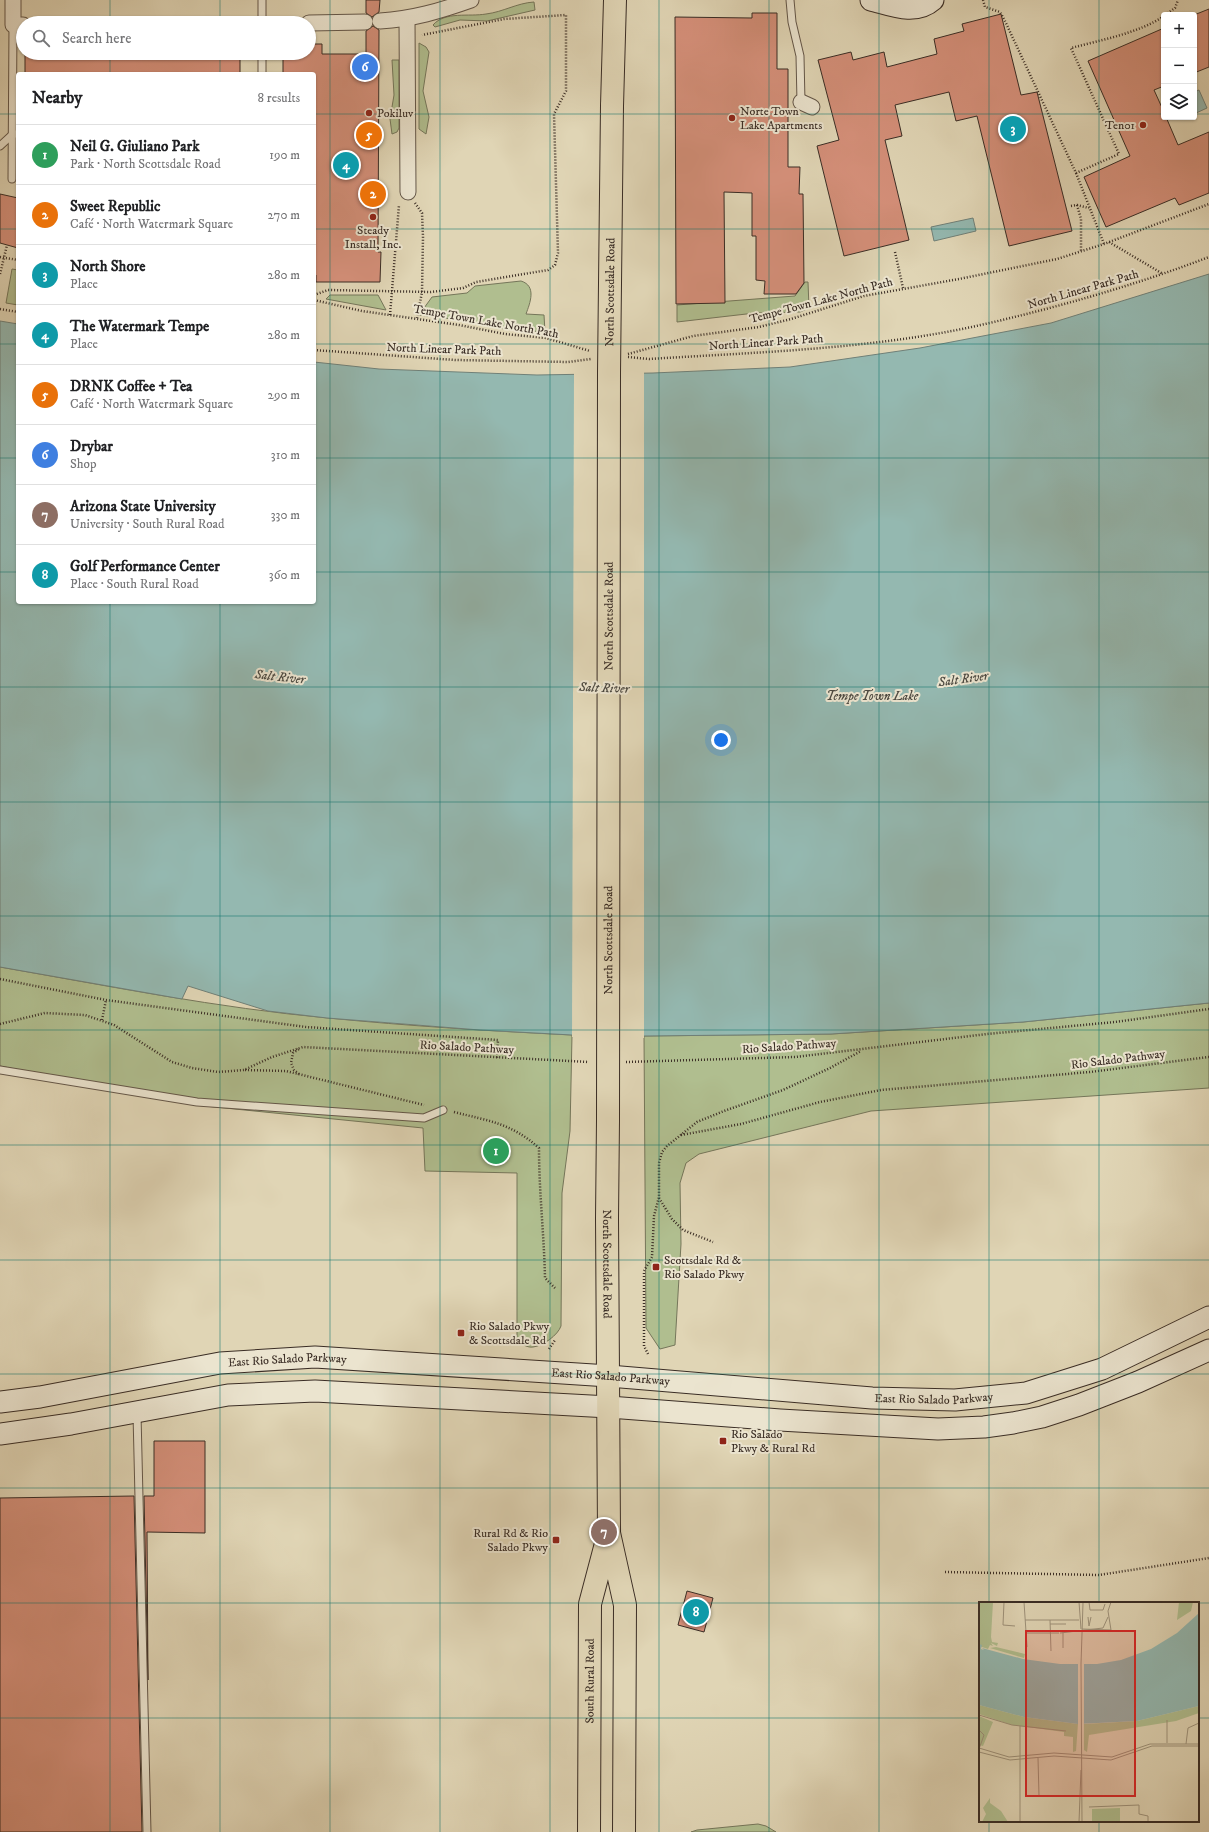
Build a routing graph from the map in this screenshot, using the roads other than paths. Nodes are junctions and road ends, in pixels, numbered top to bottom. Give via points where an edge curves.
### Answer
1 (13, 0) edge
2 (262, 0) edge
3 (470, 0) edge
4 (615, 0) edge
5 (790, 0) edge
6 (871, 0) edge
7 (933, 0) edge
8 (889, 2) edge
9 (16, 16) edge
10 (262, 16) edge
11 (407, 19) junction
12 (316, 23) edge
13 (17, 60) edge
14 (262, 60) edge
15 (17, 72) edge
16 (262, 72) edge
17 (16, 98) edge
18 (806, 105) dead end
19 (15, 134) edge
20 (0, 146) edge
21 (12, 178) dead end
22 (408, 192) road end
23 (0, 1070) edge
24 (443, 1110) road end
25 (1209, 1317) edge
26 (1209, 1350) edge
27 (609, 1376) junction
28 (0, 1402) edge
29 (609, 1406) junction
30 (137, 1412) junction
31 (0, 1434) edge
32 (609, 1533) junction
33 (147, 1832) edge
34 (589, 1832) edge
35 (624, 1832) edge

1 - 9 street
2 - 10 lane
3 - 11 street
4 - 27 main road, North Scottsdale Road, bridge via 609,396 606,1218
5 - 18 lane
6 - 8 main road
7 - 8 main road via 917,8 904,9
11 - 12 street
11 - 22 street
13 - 15 lane
14 - 16 lane
17 - 19 lane
19 - 20 lane
19 - 21 lane
23 - 24 lane via 197,1102 424,1118
25 - 27 main road, East Rio Salado Parkway via 1102,1369 1026,1393 955,1400 872,1398
26 - 29 main road via 1079,1405 1042,1417 984,1427 923,1428 780,1420
27 - 28 main road, East Rio Salado Parkway via 315,1357 220,1363 40,1397
27 - 29 main road, South Rural Road
29 - 30 main road via 315,1390 228,1395
29 - 32 main road, South Rural Road
30 - 31 main road
30 - 33 lane
32 - 34 main road, South Rural Road via 590,1604
32 - 35 main road, South Rural Road via 625,1605

